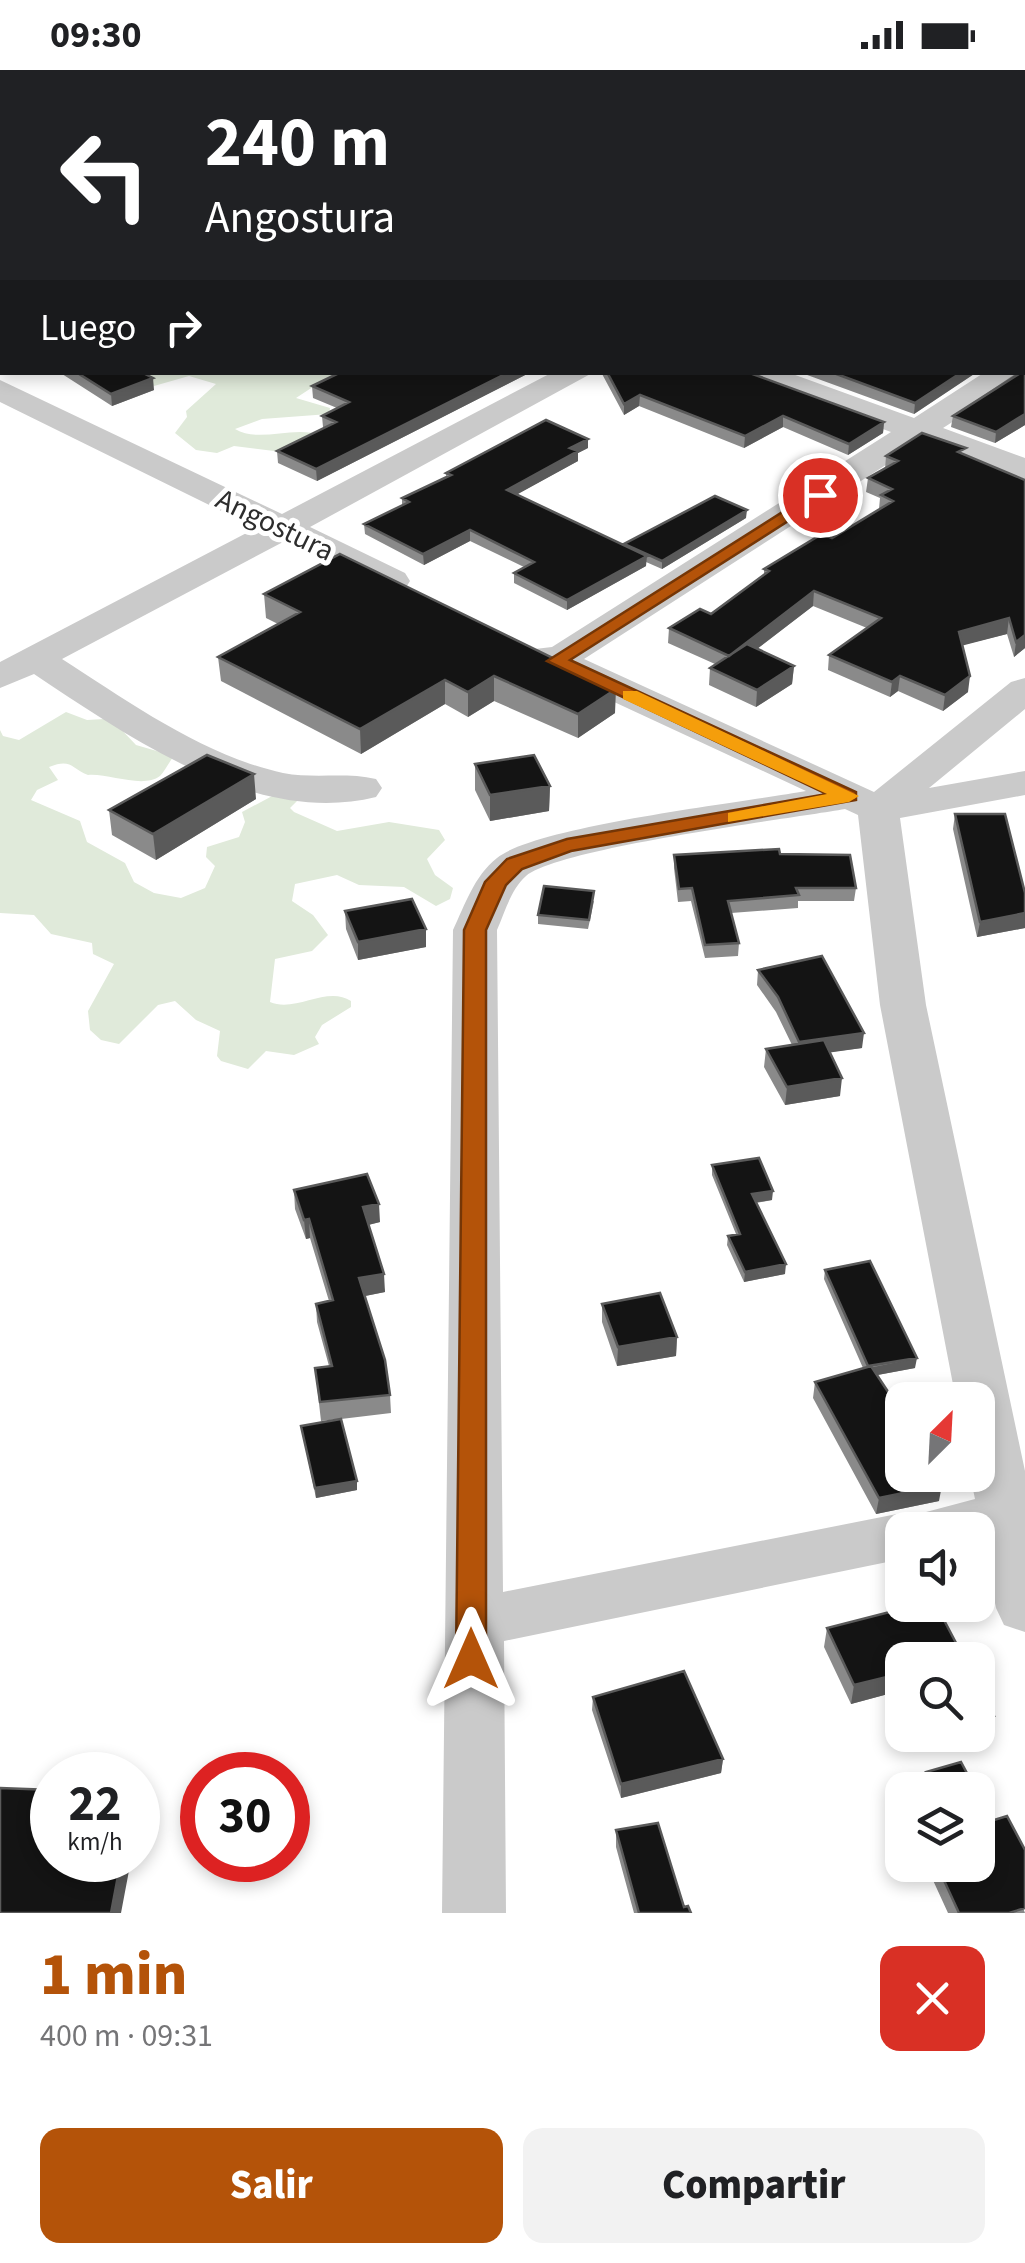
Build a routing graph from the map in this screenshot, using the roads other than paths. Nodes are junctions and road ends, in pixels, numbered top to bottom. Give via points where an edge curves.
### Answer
1 (572, 375) edge
2 (764, 375) edge
3 (1004, 375) edge
4 (0, 390) edge
5 (919, 433) junction
6 (1025, 470) edge
7 (285, 530) junction
8 (421, 595) edge
9 (522, 644) edge
10 (36, 659) junction
11 (556, 661) junction
12 (0, 677) edge
13 (1025, 690) edge
14 (1025, 783) edge
15 (362, 788) dead end
16 (863, 803) junction
17 (1015, 1513) edge
18 (885, 1539) edge
19 (1025, 1608) edge
20 (471, 1622) junction
21 (474, 1913) edge

1 - 7 street
2 - 5 street
3 - 5 street
4 - 7 street, Angostura
5 - 6 street
5 - 11 street
7 - 8 street, Angostura
7 - 10 street
9 - 11 street
10 - 12 street
10 - 15 street via 214,762 269,782
11 - 16 street
13 - 16 street
14 - 16 street
16 - 17 street
16 - 20 street via 567,845 514,864 496,882 475,930
17 - 19 street
18 - 20 street
20 - 21 street

